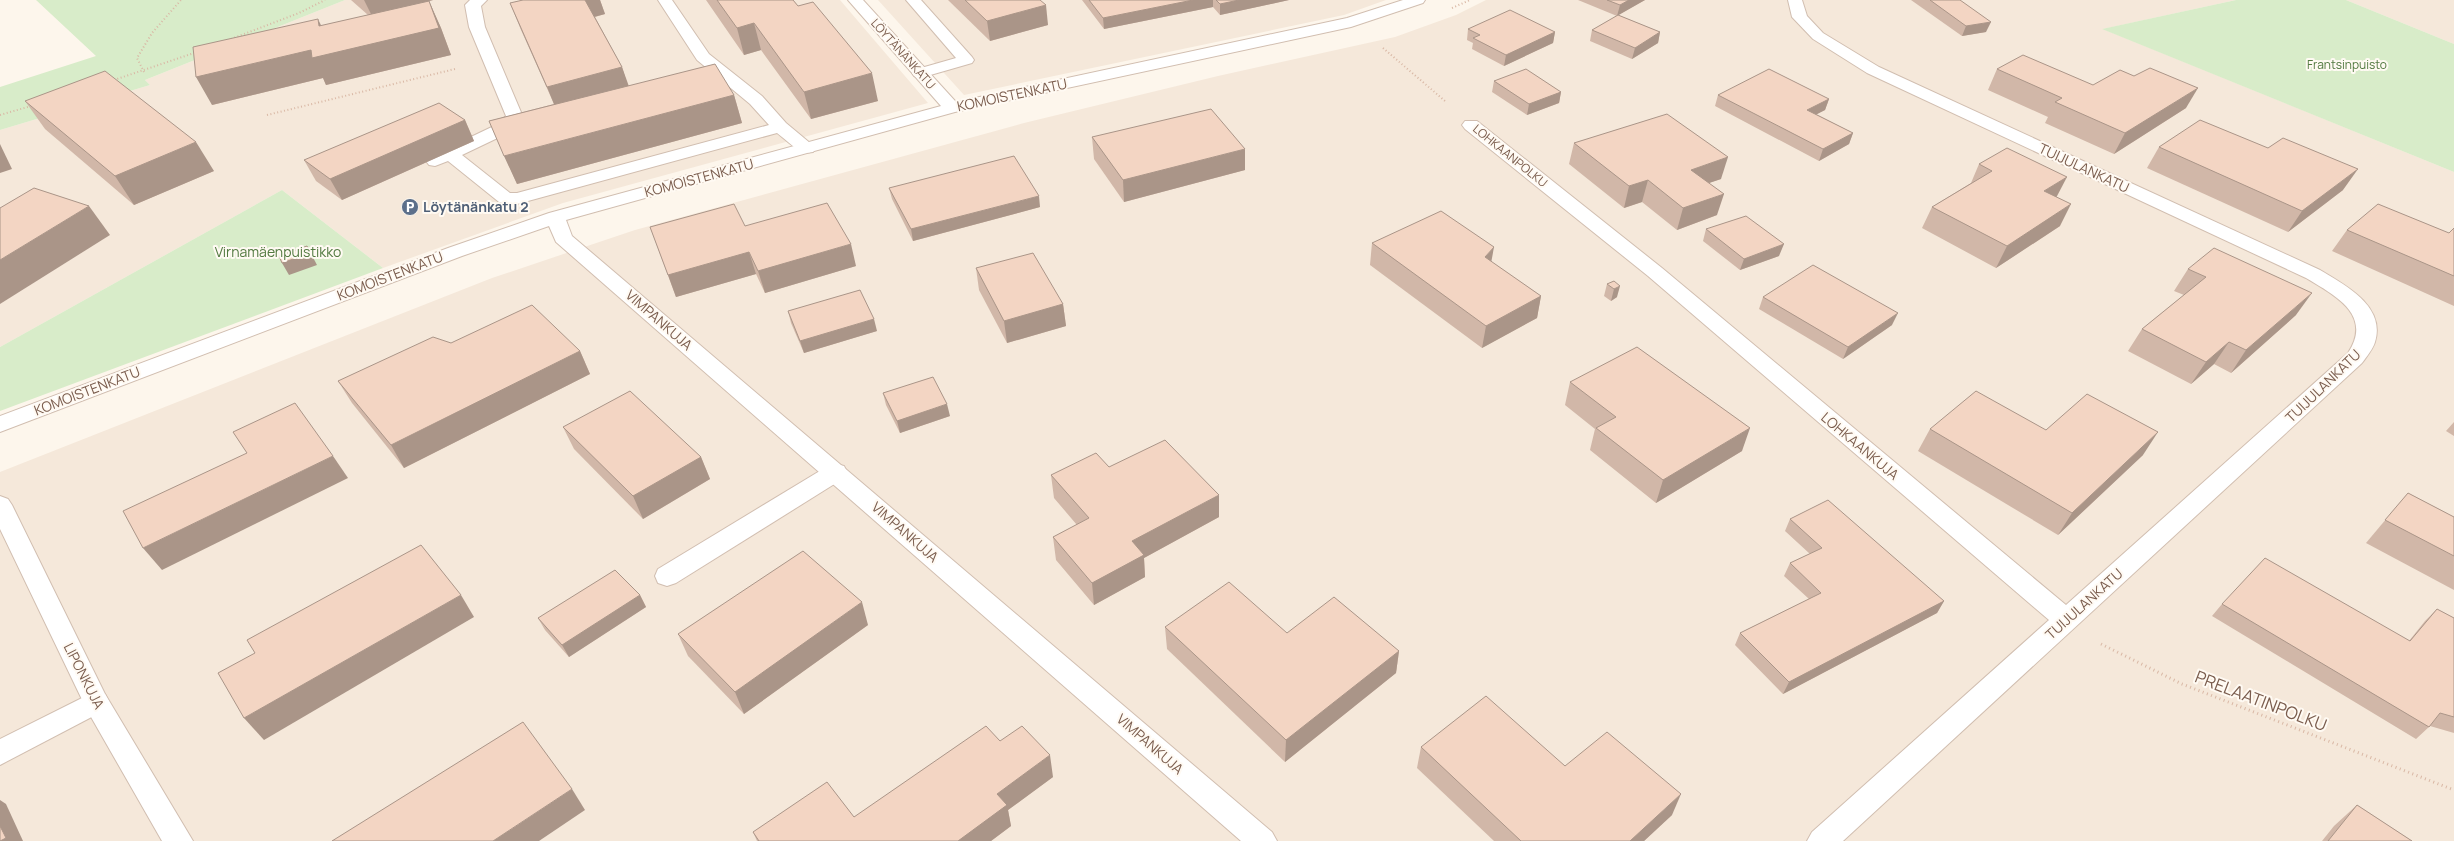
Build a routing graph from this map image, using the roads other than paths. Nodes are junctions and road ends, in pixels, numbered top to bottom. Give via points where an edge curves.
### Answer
1 (480, 0) edge
2 (665, 0) edge
3 (855, 0) edge
4 (913, 0) edge
5 (1418, 0) edge
6 (1795, 0) edge
7 (920, 73) junction
8 (952, 108) junction
9 (1471, 125) road end
10 (780, 127) junction
11 (807, 148) junction
12 (556, 217) junction
13 (1655, 272) joint
14 (0, 424) edge
15 (836, 472) junction
16 (0, 506) edge
17 (667, 576) dead end
18 (2066, 620) junction
19 (96, 702) junction
20 (0, 753) edge
21 (178, 841) edge
22 (1262, 841) edge
23 (1822, 841) edge

1 - 10 street via 473,5 477,27 515,117 502,129 442,158 505,198 517,199
2 - 10 street via 703,57 756,100
3 - 7 street, LÖYTÄNÄNKATU
4 - 7 street via 966,60
5 - 8 street, KOMOISTENKATU via 1351,22
6 - 18 street, TUIJULANKATU via 1800,17 1818,36 1873,70 2313,274 2340,290 2368,322 2366,343 2355,358
7 - 8 street, LÖYTÄNÄNKATU
8 - 11 street, KOMOISTENKATU
9 - 13 street, LOHKAANPOLKU
10 - 11 street
11 - 12 street, KOMOISTENKATU
12 - 14 street, KOMOISTENKATU via 455,252
12 - 15 street, VIMPANKUJA via 563,238
13 - 18 street, LOHKAANKUJA
15 - 17 street
15 - 22 street, VIMPANKUJA
16 - 19 street, LIPONKUJA
18 - 23 street, TUIJULANKATU
19 - 20 street
19 - 21 street, LIPONKUJA

